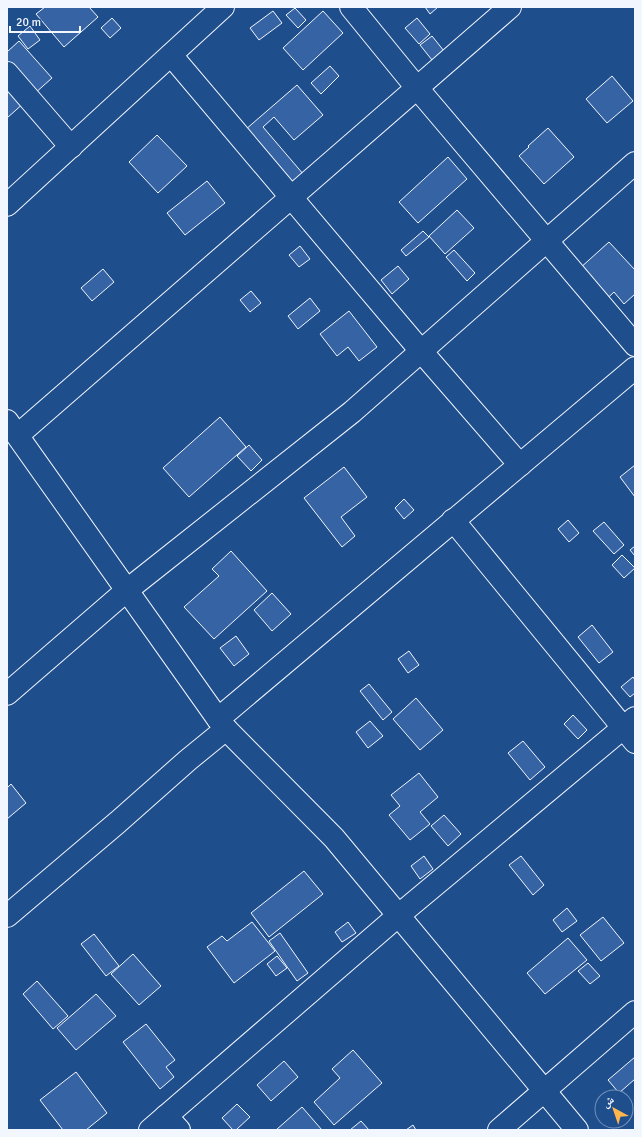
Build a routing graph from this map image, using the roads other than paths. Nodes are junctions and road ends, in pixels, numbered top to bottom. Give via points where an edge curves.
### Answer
1 (223, 7) edge
2 (351, 7) edge
3 (510, 7) edge
4 (171, 55) junction
5 (7, 73) edge
6 (417, 88) junction
7 (71, 147) junction
8 (635, 163) edge
9 (291, 198) junction
10 (7, 205) edge
11 (546, 241) junction
12 (635, 345) edge
13 (421, 352) junction
14 (635, 368) edge
15 (12, 428) edge
16 (520, 465) junction
17 (453, 520) junction
18 (126, 591) junction
19 (7, 694) edge
20 (222, 724) junction
21 (631, 730) edge
22 (7, 916) edge
23 (399, 916) junction
24 (635, 1012) edge
25 (543, 1091) junction
26 (173, 1123) edge
27 (150, 1130) edge
28 (499, 1130) edge
29 (577, 1130) edge

1 - 4 street
2 - 6 street
3 - 6 street
4 - 7 street
4 - 9 street
5 - 7 street
6 - 9 street
6 - 11 street
7 - 10 street
8 - 11 street
9 - 13 street
9 - 15 street
11 - 12 street
11 - 13 street
13 - 16 street
13 - 18 street via 352,412
14 - 16 street
15 - 18 street
16 - 17 street
17 - 20 street
17 - 21 street
18 - 19 street
18 - 20 street
20 - 22 street via 188,760
20 - 23 street via 334,838
21 - 23 street
23 - 25 street
23 - 26 street
24 - 25 street
25 - 28 street
25 - 29 street
26 - 27 street

